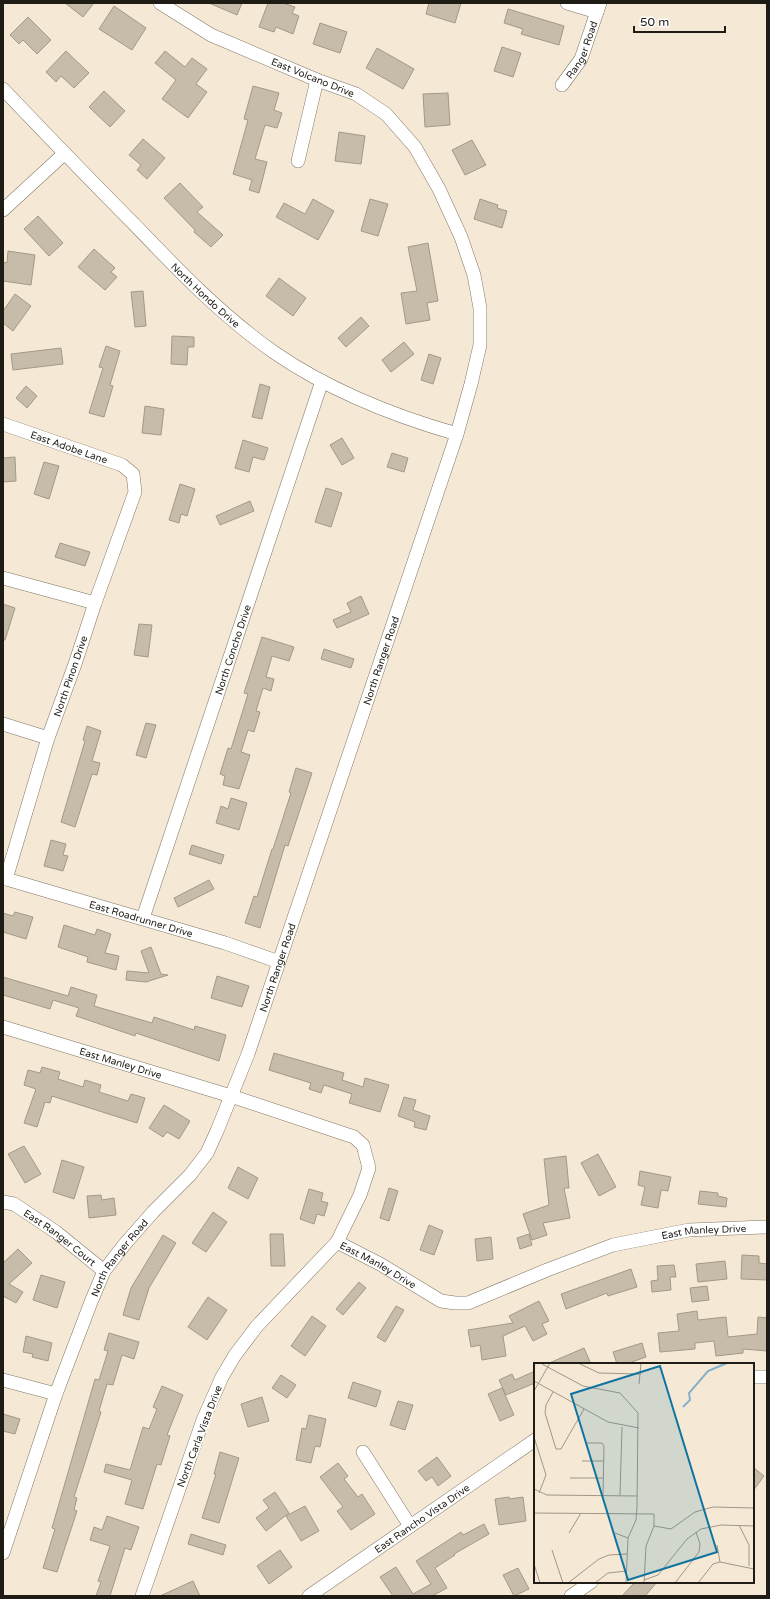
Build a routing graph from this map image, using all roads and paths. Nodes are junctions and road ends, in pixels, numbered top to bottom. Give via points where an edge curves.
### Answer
1 (160, 3) edge
2 (567, 3) edge
3 (599, 8) edge
4 (317, 80) junction
5 (562, 85) dead end
6 (3, 89) edge
7 (65, 153) junction
8 (298, 161) dead end
9 (3, 210) edge
10 (480, 345) joint
11 (322, 382) junction
12 (3, 424) edge
13 (457, 434) junction
14 (133, 474) joint
15 (3, 578) edge
16 (94, 603) junction
17 (3, 724) edge
18 (48, 738) junction
19 (4, 878) edge
20 (143, 918) junction
21 (279, 962) junction
22 (3, 1026) edge
23 (231, 1096) junction
24 (8, 1203) edge
25 (767, 1227) edge
26 (337, 1242) junction
27 (104, 1272) junction
28 (754, 1377) edge
29 (767, 1377) edge
30 (3, 1380) edge
31 (56, 1394) junction
32 (534, 1441) edge
33 (363, 1452) dead end
34 (8, 1524) edge
35 (410, 1526) junction
36 (3, 1553) edge
37 (590, 1583) edge
38 (142, 1596) edge
39 (309, 1596) edge
40 (571, 1596) edge

1 - 4 street, East Volcano Drive via 211,35
2 - 3 street
3 - 5 street, Ranger Road via 581,59
4 - 8 street
4 - 10 street, East Volcano Drive via 356,94 386,114 415,147 440,189 474,275 480,308
6 - 7 street, North Hondo Drive
7 - 9 street
7 - 11 street, North Hondo Drive via 224,314 276,353
10 - 13 street, North Ranger Road
11 - 13 street, North Hondo Drive via 387,410
11 - 20 street, North Concho Drive
12 - 14 street, East Adobe Lane via 122,465
13 - 21 street, North Ranger Road
14 - 16 street, North Pinon Drive via 135,492
15 - 16 street
16 - 18 street, North Pinon Drive
17 - 18 street
18 - 19 street, North Pinon Drive
19 - 20 street, East Roadrunner Drive
20 - 21 street, East Roadrunner Drive
21 - 23 street, North Ranger Road
22 - 23 street, East Manley Drive
23 - 26 street, East Manley Drive via 354,1137 363,1145 369,1168 360,1194
23 - 27 street, North Ranger Road via 207,1153 190,1176 124,1245
24 - 27 street, East Ranger Court via 56,1232
25 - 26 street, East Manley Drive via 689,1230 613,1245 468,1303 441,1300
26 - 38 street, North Carla Vista Drive via 257,1326 222,1377 203,1420
27 - 31 street, North Ranger Road
28 - 29 street
30 - 31 street
31 - 34 street, North Ranger Road
32 - 35 street, East Rancho Vista Drive
33 - 35 street
34 - 36 street, North Ranger Road
35 - 39 street, East Rancho Vista Drive
37 - 40 street

